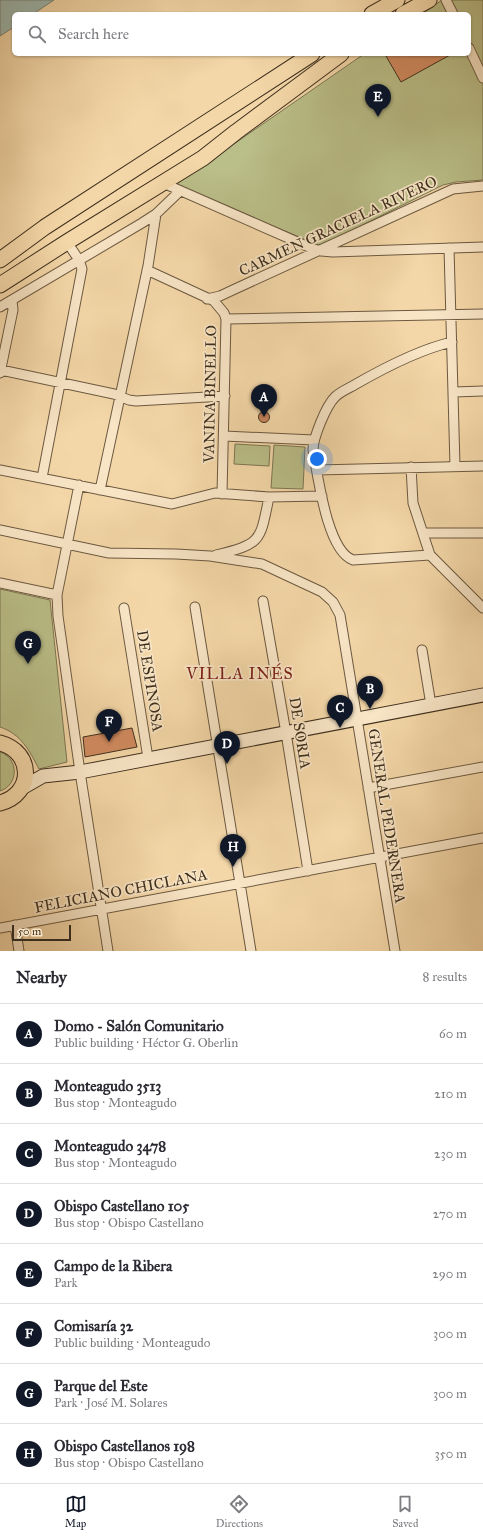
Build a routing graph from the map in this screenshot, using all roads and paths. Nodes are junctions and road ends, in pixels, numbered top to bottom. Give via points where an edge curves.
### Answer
1 (397, 0) edge
2 (429, 0) edge
3 (446, 0) edge
4 (376, 12) edge
5 (407, 12) edge
6 (452, 12) edge
7 (471, 52) edge
8 (309, 56) edge
9 (337, 56) edge
10 (483, 78) edge
11 (222, 112) junction
12 (236, 132) junction
13 (163, 183) junction
14 (483, 186) edge
15 (180, 191) junction
16 (156, 214) junction
17 (142, 224) junction
18 (45, 227) junction
19 (154, 231) junction
20 (353, 236) junction
21 (65, 243) junction
22 (483, 247) edge
23 (449, 248) junction
24 (321, 251) junction
25 (360, 251) junction
26 (0, 260) edge
27 (79, 260) junction
28 (147, 270) junction
29 (0, 286) edge
30 (229, 292) junction
31 (207, 299) junction
32 (12, 300) junction
33 (0, 307) edge
34 (452, 314) junction
35 (483, 314) edge
36 (225, 316) junction
37 (452, 342) junction
38 (0, 371) edge
39 (60, 382) junction
40 (454, 392) junction
41 (483, 392) edge
42 (120, 396) junction
43 (225, 396) junction
44 (224, 436) junction
45 (314, 440) junction
46 (455, 466) junction
47 (483, 466) edge
48 (411, 467) junction
49 (0, 470) edge
50 (316, 470) junction
51 (42, 478) junction
52 (79, 485) junction
53 (100, 490) junction
54 (222, 494) junction
55 (322, 496) junction
56 (269, 497) junction
57 (0, 530) edge
58 (423, 533) junction
59 (483, 533) edge
60 (67, 545) junction
61 (430, 555) junction
62 (210, 556) junction
63 (0, 583) edge
64 (57, 595) junction
65 (263, 601) dead end
66 (195, 607) dead end
67 (124, 608) dead end
68 (483, 608) edge
69 (422, 650) dead end
70 (483, 695) edge
71 (432, 705) junction
72 (357, 719) junction
73 (286, 733) junction
74 (0, 743) edge
75 (217, 745) junction
76 (148, 758) junction
77 (23, 760) junction
78 (483, 767) edge
79 (80, 772) junction
80 (53, 774) junction
81 (22, 788) junction
82 (368, 788) junction
83 (0, 803) edge
84 (483, 838) edge
85 (380, 857) junction
86 (308, 871) junction
87 (240, 883) junction
88 (101, 909) junction
89 (15, 925) junction
90 (0, 928) edge
91 (19, 951) edge
92 (108, 951) edge
93 (251, 951) edge
94 (395, 951) edge

1 - 4 main road
2 - 5 main road
3 - 6 street
7 - 10 street
8 - 11 main road
9 - 12 main road
11 - 12 main road via 236,120
11 - 18 main road
12 - 13 main road via 203,158
13 - 15 street
13 - 21 main road
14 - 20 street, CARMEN GRACIELA RIVERO via 453,189
15 - 16 street
15 - 24 street
16 - 17 street
16 - 19 street
17 - 19 street via 149,224
17 - 27 street
18 - 21 main road via 44,233 49,242
18 - 26 main road
19 - 28 street
20 - 24 street, CARMEN GRACIELA RIVERO
20 - 25 street via 352,244
21 - 27 street
21 - 29 main road
22 - 23 street
23 - 25 street
23 - 34 street
24 - 25 street
24 - 30 street, CARMEN GRACIELA RIVERO
27 - 32 street
27 - 39 street via 81,272
28 - 31 street, VANINA BINELLO
28 - 42 street
30 - 31 street, CARMEN GRACIELA RIVERO
30 - 36 street via 225,302
31 - 36 street, VANINA BINELLO via 218,305
32 - 33 street
32 - 38 street via 13,310
34 - 35 street
34 - 36 street
34 - 37 street
36 - 43 street, VANINA BINELLO
37 - 40 street
37 - 45 street via 380,371 338,394
38 - 39 street
39 - 42 street
39 - 51 street
40 - 41 street
40 - 46 street
42 - 43 street via 136,401
42 - 53 street
43 - 44 street, VANINA BINELLO
44 - 45 street
44 - 54 street, VANINA BINELLO
45 - 50 street
46 - 47 street
46 - 48 street
48 - 50 street
48 - 58 street via 412,496
49 - 51 street
50 - 55 street
51 - 52 street
52 - 53 street
52 - 60 street
53 - 54 street via 163,504 215,493
54 - 56 street
55 - 56 street
55 - 61 street via 329,524 347,558 353,560
56 - 62 street via 258,538 243,548
57 - 60 street, GENERAL PEDERNERA
58 - 59 street
58 - 61 street
60 - 62 street, GENERAL PEDERNERA via 117,554
60 - 64 street
61 - 68 street
62 - 72 street, GENERAL PEDERNERA via 262,564 328,596 340,615
63 - 64 street
64 - 79 street
65 - 73 street, DE SORIA
66 - 75 street
67 - 76 street, DE ESPINOSA
69 - 71 street
70 - 71 street
71 - 72 street
72 - 73 street
72 - 82 street, GENERAL PEDERNERA
73 - 75 street
73 - 86 street, DE SORIA
74 - 77 main road via 10,746
75 - 76 street
75 - 87 street
76 - 79 street
77 - 80 street via 40,773
77 - 81 main road via 25,778
78 - 82 street
79 - 80 street
79 - 88 street
80 - 81 street via 36,779
81 - 83 main road via 8,801
82 - 85 street, GENERAL PEDERNERA
84 - 85 street, FELICIANO CHICLANA
85 - 86 street, FELICIANO CHICLANA
85 - 94 street, GENERAL PEDERNERA
86 - 87 street, FELICIANO CHICLANA
87 - 88 street, FELICIANO CHICLANA
87 - 93 street
88 - 89 street, FELICIANO CHICLANA
88 - 92 street
89 - 90 street, FELICIANO CHICLANA
89 - 91 street

